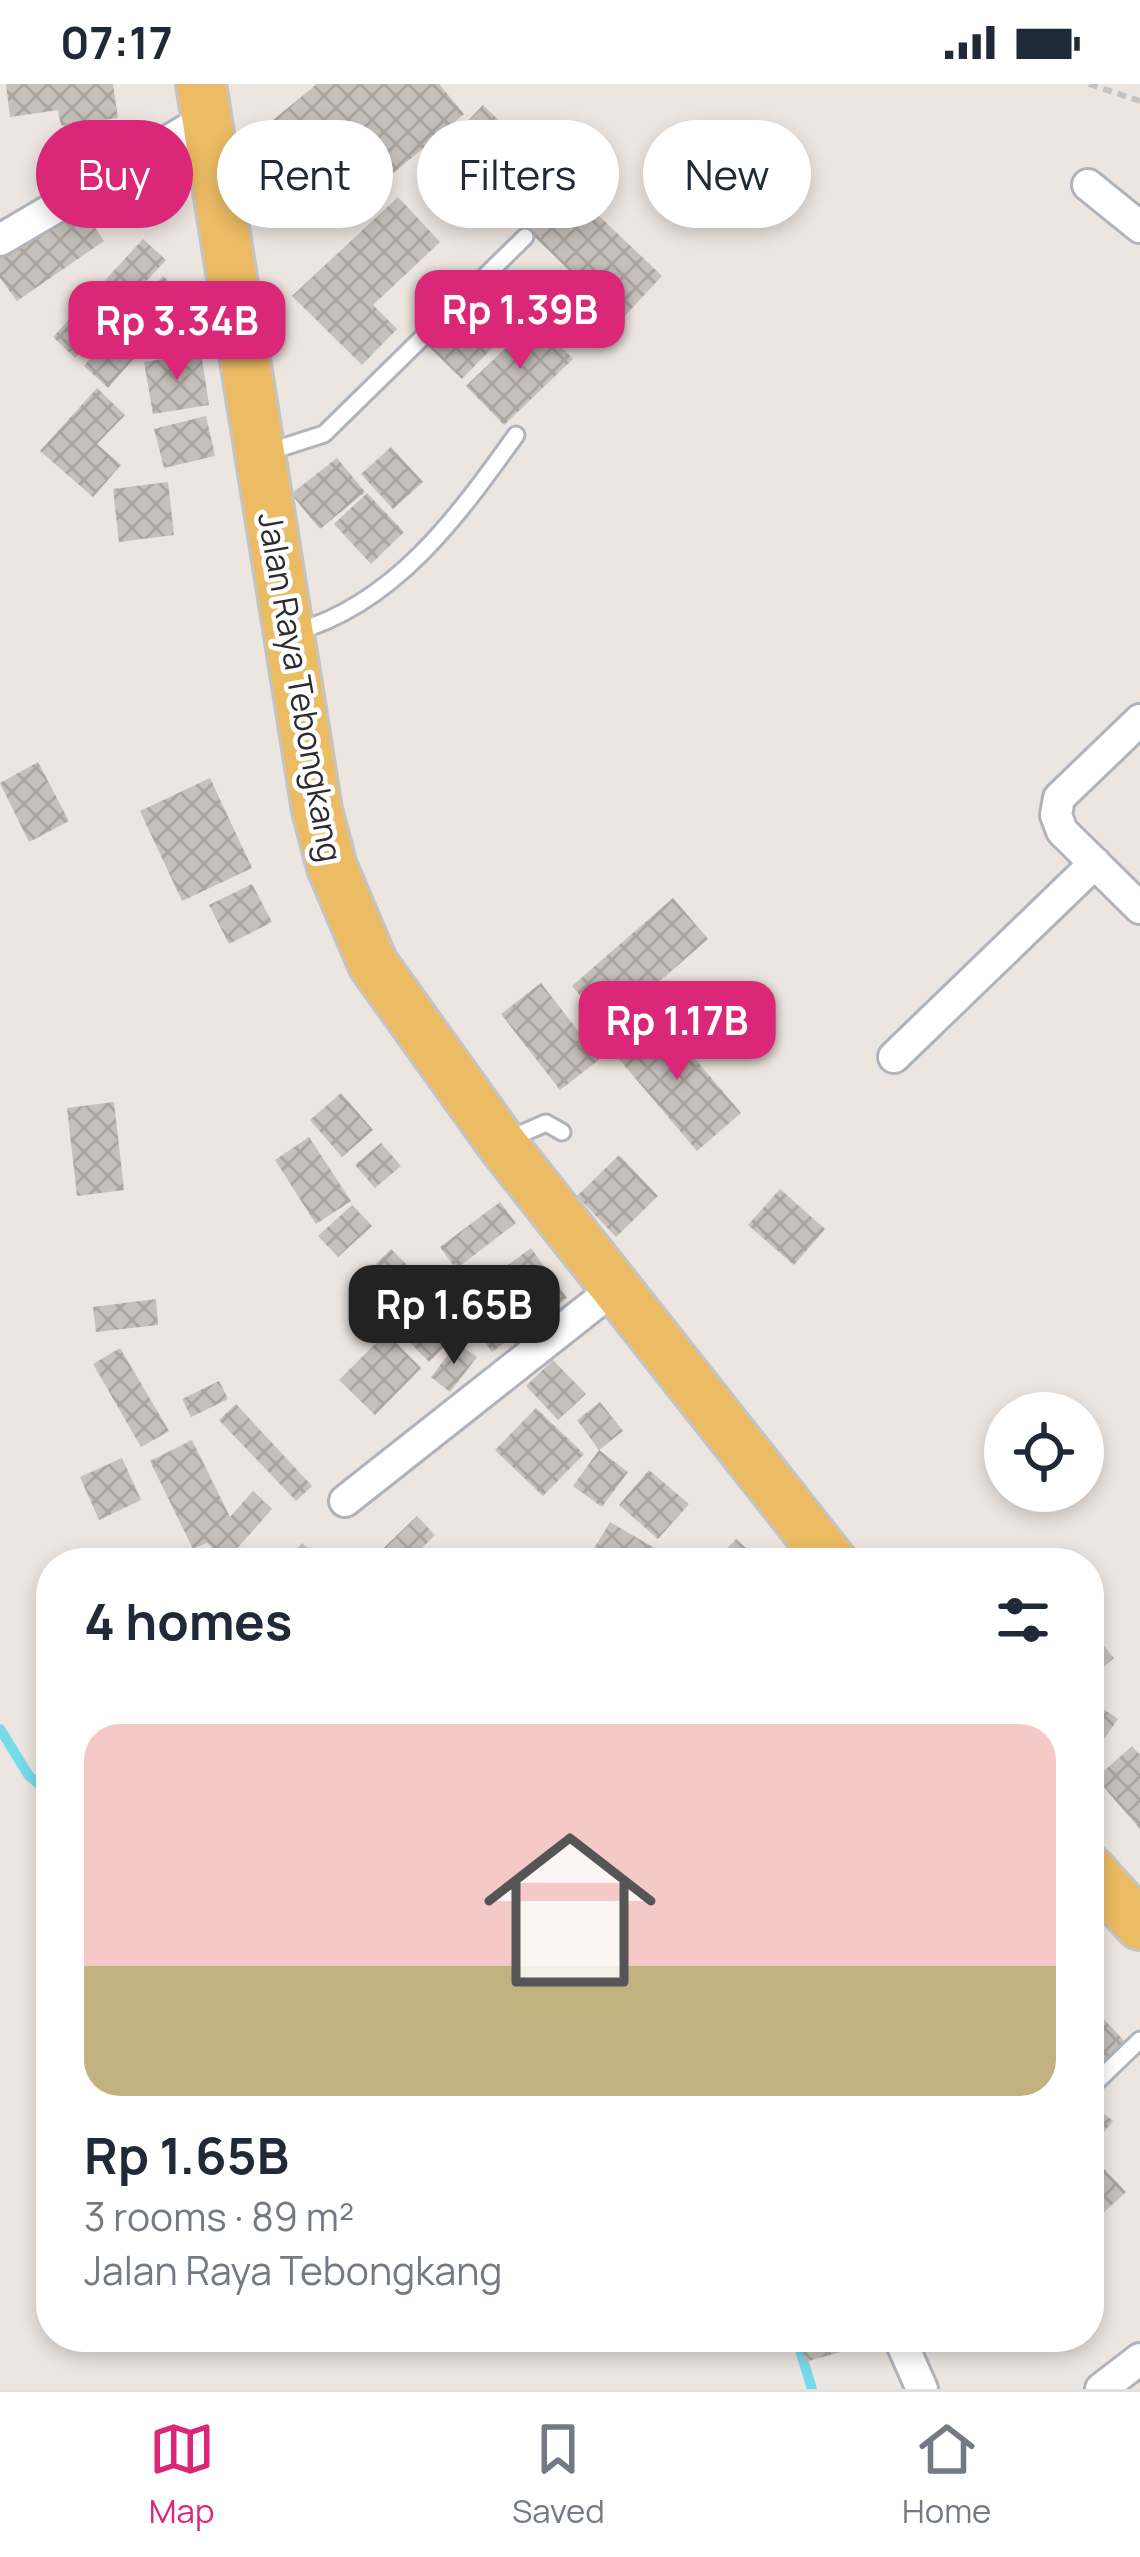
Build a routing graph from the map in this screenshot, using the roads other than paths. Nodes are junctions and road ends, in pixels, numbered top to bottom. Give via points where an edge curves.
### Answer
1 (204, 102) edge
2 (1088, 185) dead end
3 (1140, 227) edge
4 (525, 238) dead end
5 (0, 240) edge
6 (516, 435) dead end
7 (260, 455) junction
8 (293, 632) junction
9 (1140, 720) edge
10 (1095, 863) junction
11 (1140, 908) edge
12 (894, 1057) dead end
13 (562, 1132) dead end
14 (502, 1144) junction
15 (616, 1287) junction
16 (346, 1501) dead end
17 (821, 1548) edge
18 (1140, 2040) edge
19 (1104, 2075) edge
20 (906, 2352) edge
21 (1140, 2359) edge
22 (922, 2389) edge
23 (1101, 2389) edge

1 - 5 street
1 - 7 main road, Jalan Raya Tebongkang
2 - 3 street
4 - 7 lane via 324,434
6 - 8 lane via 453,523 403,571 329,622
7 - 8 main road, Jalan Raya Tebongkang
8 - 14 main road, Jalan Raya Tebongkang via 317,810 352,921 373,964
9 - 10 street via 1059,798 1062,831
10 - 11 street
10 - 12 street
13 - 14 lane via 529,1126
14 - 15 main road, Jalan Raya Tebongkang
15 - 16 street
15 - 17 main road, Jalan Raya Tebongkang
18 - 19 lane
20 - 22 street
21 - 23 street

